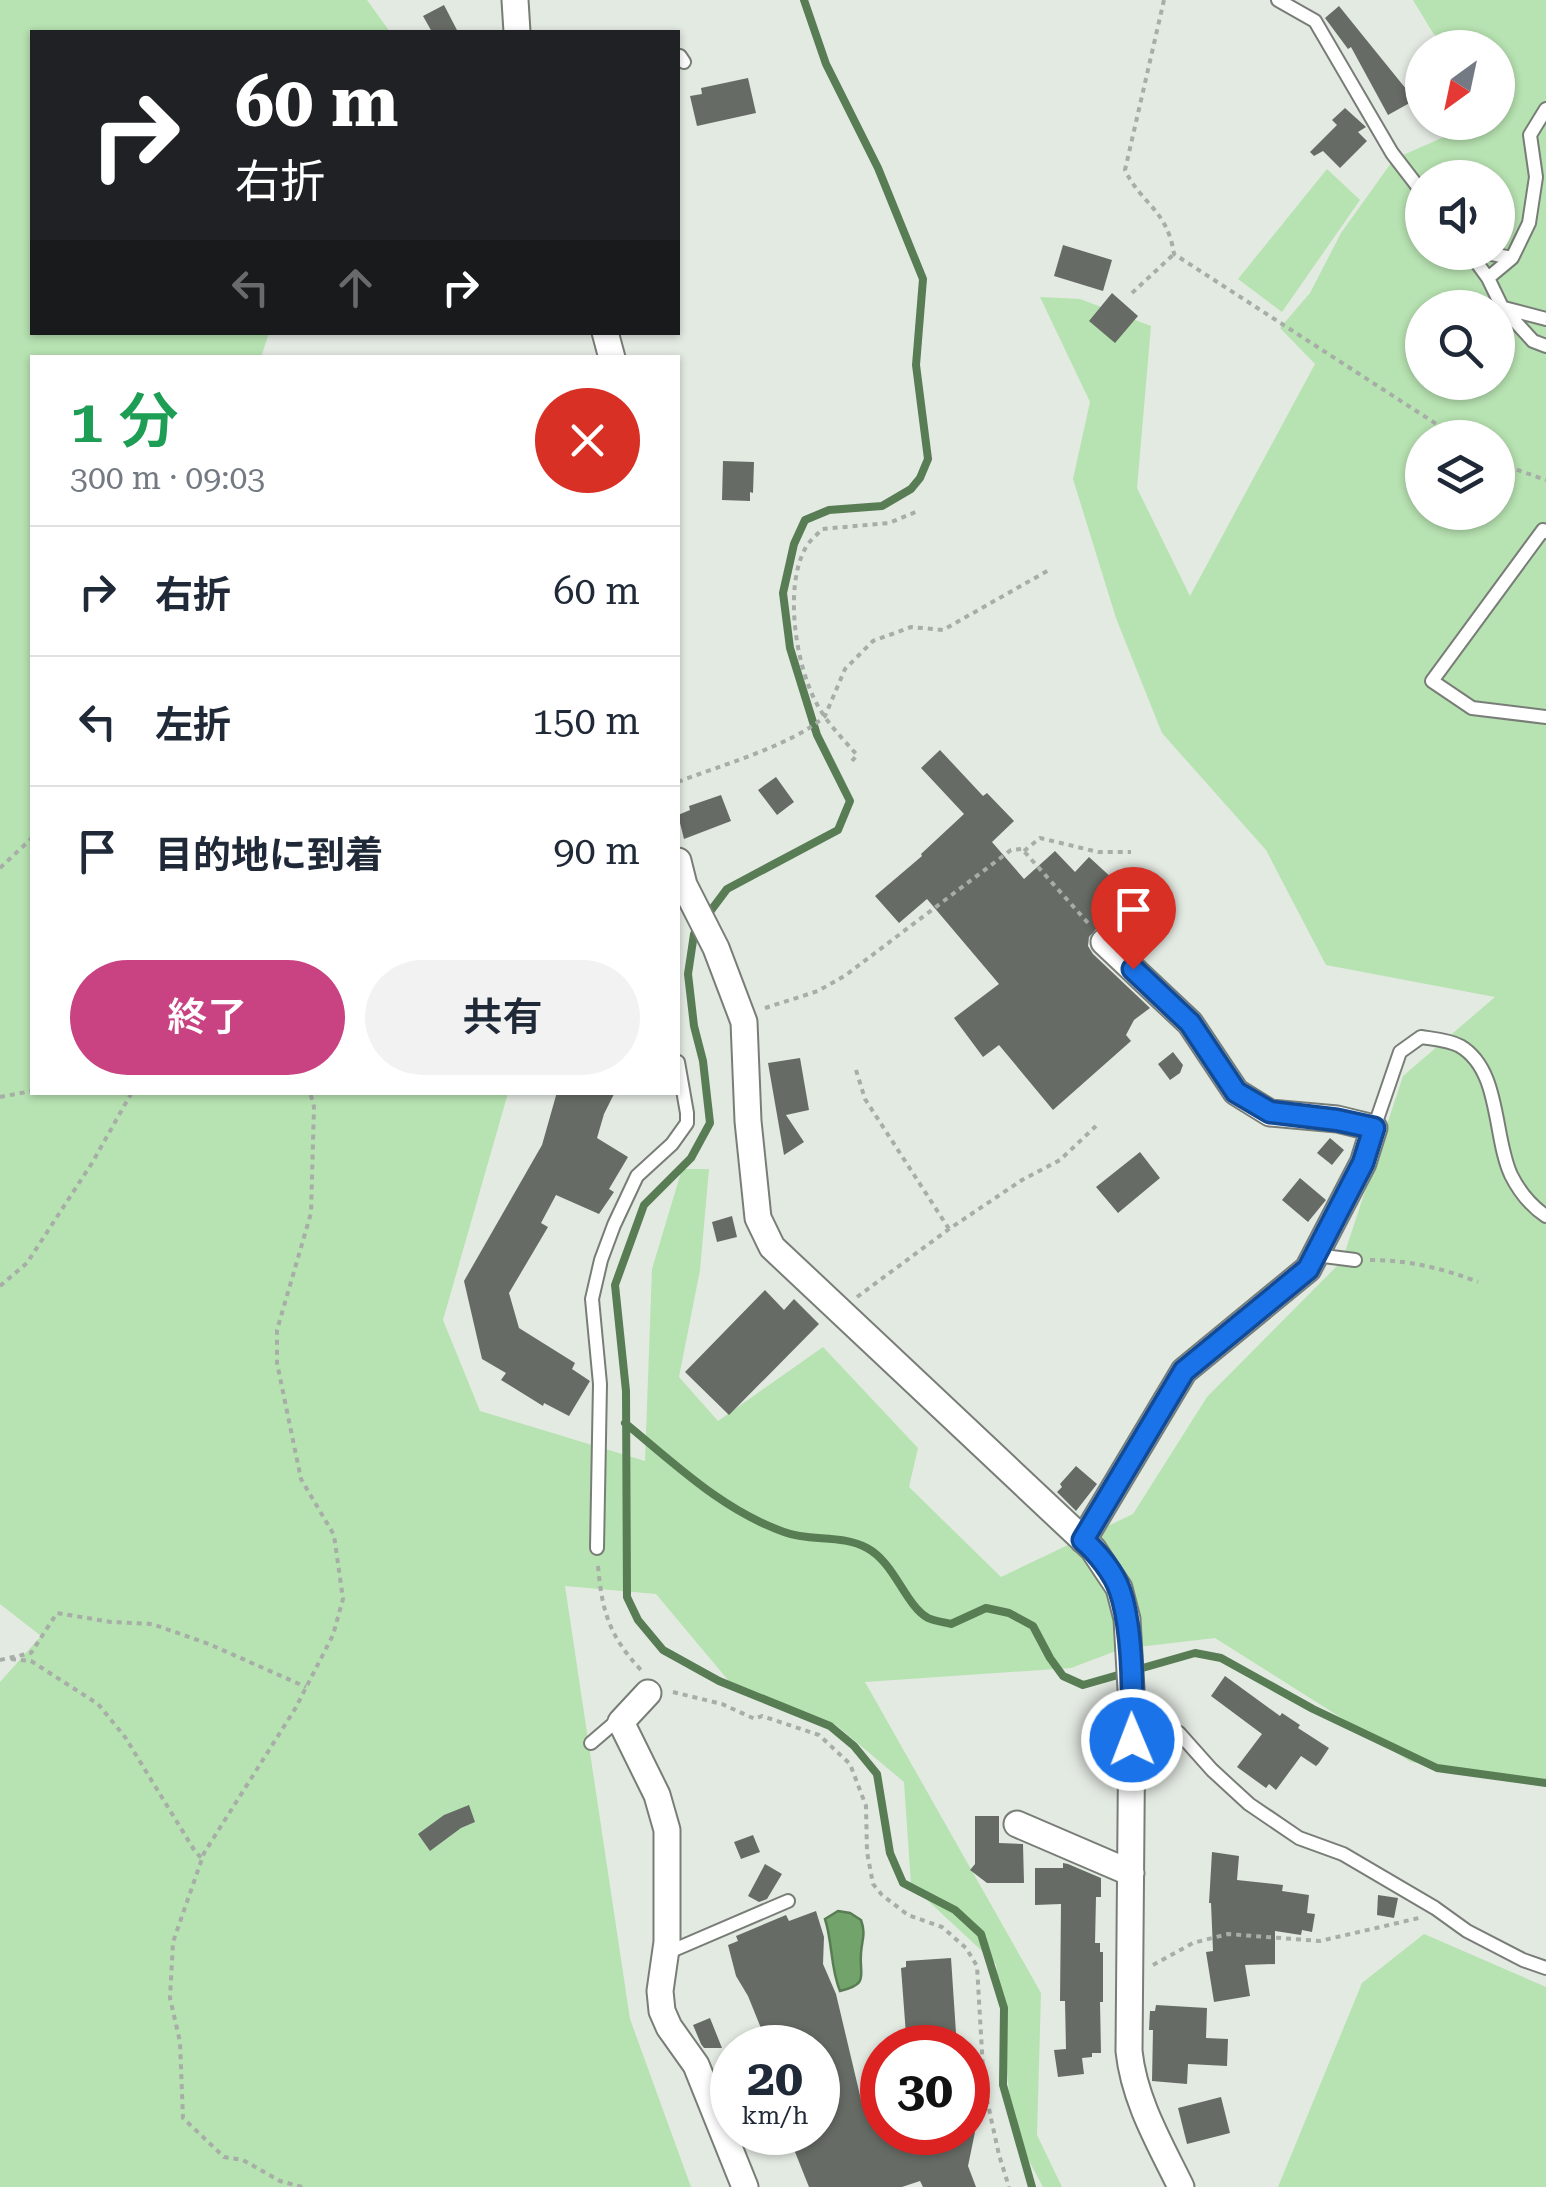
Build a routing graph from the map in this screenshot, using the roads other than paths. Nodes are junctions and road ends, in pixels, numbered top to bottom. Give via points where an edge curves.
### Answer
1 (514, 0) edge
2 (1278, 0) edge
3 (517, 30) edge
4 (1546, 110) edge
5 (1405, 170) edge
6 (1515, 252) edge
7 (1482, 270) edge
8 (1498, 270) edge
9 (1488, 278) junction
10 (1494, 290) edge
11 (1515, 311) edge
12 (1546, 319) edge
13 (1515, 321) edge
14 (1546, 346) edge
15 (1546, 532) edge
16 (1546, 717) edge
17 (683, 888) edge
18 (1104, 942) road end
19 (680, 1072) edge
20 (1374, 1128) junction
21 (1546, 1216) edge
22 (1316, 1255) junction
23 (1355, 1260) road end
24 (1083, 1540) junction
25 (597, 1548) road end
26 (1132, 1701) junction
27 (640, 1703) joint
28 (591, 1743) dead end
29 (1017, 1824) dead end
30 (1131, 1873) junction
31 (788, 1902) dead end
32 (665, 1951) junction
33 (1546, 1968) edge
34 (745, 2187) edge
35 (1181, 2187) edge

1 - 3 street
2 - 5 lane via 1316,21
4 - 6 lane via 1530,135 1536,177 1529,222
7 - 9 lane
8 - 9 lane
9 - 10 lane
11 - 12 lane
13 - 14 lane
15 - 16 lane via 1432,681 1472,708
17 - 24 street via 744,1022 758,1218 772,1246
18 - 20 street via 1190,1023 1236,1092 1270,1112
19 - 25 lane via 687,1124 637,1176 592,1298 600,1384
20 - 21 lane via 1400,1052 1422,1037 1457,1044 1475,1058 1488,1085 1510,1174
20 - 22 street
22 - 23 lane
22 - 24 street via 1308,1269 1184,1371
24 - 26 street via 1119,1588
26 - 30 street
26 - 33 lane via 1179,1733 1248,1804 1300,1838 1343,1854 1466,1932
27 - 28 lane
27 - 32 street via 656,1795 675,1813 668,1830
29 - 30 street
30 - 35 street via 1132,2078
31 - 32 lane
32 - 34 street via 662,2011 696,2065

